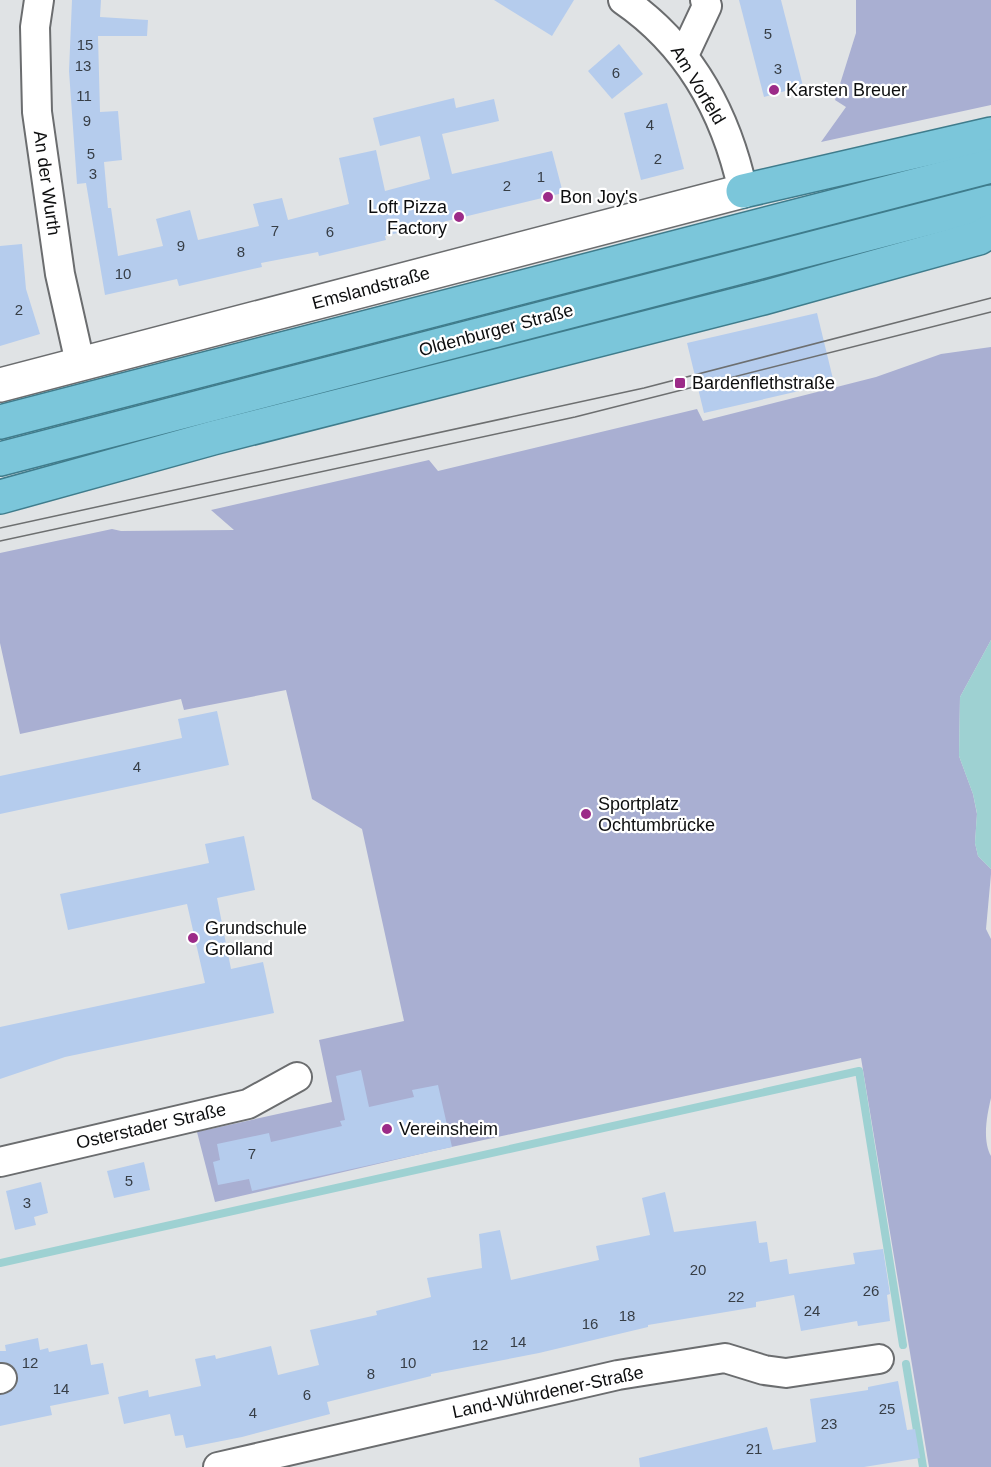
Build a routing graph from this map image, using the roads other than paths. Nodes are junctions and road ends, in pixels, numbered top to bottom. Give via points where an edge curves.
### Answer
1 (39, 0) edge
2 (623, 0) edge
3 (705, 0) edge
4 (684, 55) junction
5 (991, 134) edge
6 (991, 166) edge
7 (743, 191) junction
8 (991, 202) edge
9 (991, 231) edge
10 (80, 363) junction
11 (0, 385) edge
12 (0, 422) edge
13 (0, 459) edge
14 (0, 497) edge
15 (297, 1077) dead end
16 (0, 1162) edge
17 (879, 1359) dead end
18 (218, 1467) edge

1 - 10 street, An der Wurth via 35,27 36,112 60,274
2 - 4 street, Am Vorfeld via 659,28
3 - 4 street via 707,6
4 - 7 street, Am Vorfeld via 722,122
5 - 7 highway
6 - 12 highway, Oldenburger Straße
7 - 10 street, Emslandstraße
8 - 13 highway, Oldenburger Straße
9 - 14 highway via 979,238 858,273 213,438
10 - 11 street, Emslandstraße
15 - 16 street, Osterstader Straße via 248,1104
17 - 18 street, Land-Wührdener-Straße via 786,1373 725,1358 650,1370

